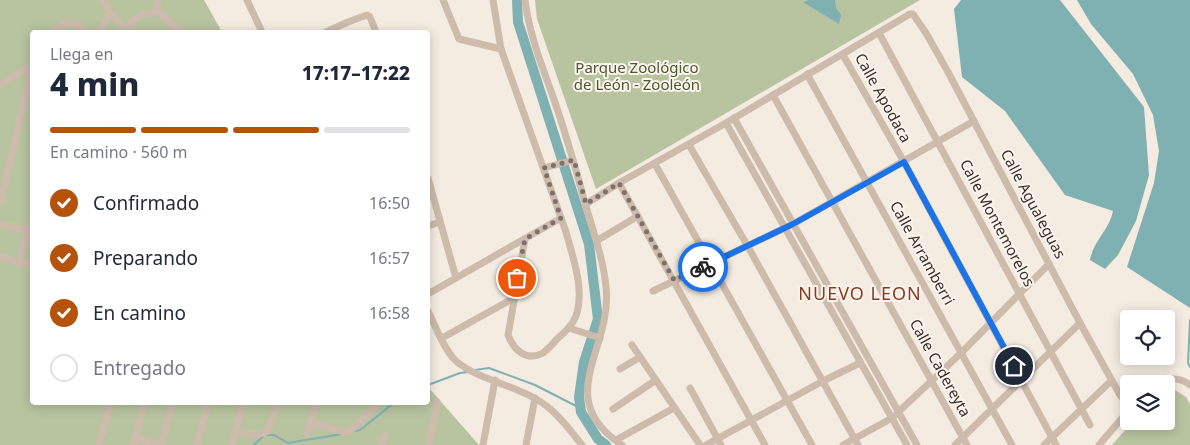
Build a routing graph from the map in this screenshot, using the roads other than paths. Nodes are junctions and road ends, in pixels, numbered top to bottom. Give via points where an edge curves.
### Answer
1 (104, 0) edge
2 (157, 0) edge
3 (247, 0) edge
4 (443, 0) edge
5 (493, 0) edge
6 (525, 0) edge
7 (110, 12) junction
8 (158, 12) junction
9 (55, 30) edge
10 (83, 30) edge
11 (100, 30) edge
12 (124, 30) edge
13 (128, 30) edge
14 (177, 30) edge
15 (261, 30) edge
16 (331, 30) edge
17 (375, 30) edge
18 (879, 33) junction
19 (501, 49) junction
20 (843, 55) junction
21 (30, 68) edge
22 (808, 74) junction
23 (30, 76) edge
24 (0, 85) edge
25 (772, 95) junction
26 (734, 118) junction
27 (974, 121) junction
28 (726, 123) junction
29 (938, 142) junction
30 (689, 145) junction
31 (571, 160) junction
32 (904, 162) junction
33 (655, 164) junction
34 (547, 168) junction
35 (619, 183) junction
36 (868, 183) junction
37 (430, 192) edge
38 (833, 203) junction
39 (0, 204) edge
40 (586, 204) junction
41 (638, 216) junction
42 (561, 218) junction
43 (440, 222) junction
44 (0, 224) edge
45 (430, 225) edge
46 (789, 226) junction
47 (30, 232) edge
48 (525, 239) junction
49 (598, 240) junction
50 (747, 245) junction
51 (0, 257) edge
52 (19, 262) junction
53 (711, 263) junction
54 (1049, 264) junction
55 (30, 265) edge
56 (456, 278) junction
57 (674, 280) junction
58 (653, 291) dead end
59 (430, 292) edge
60 (1020, 295) junction
61 (514, 298) junction
62 (430, 315) edge
63 (990, 323) junction
64 (1080, 323) junction
65 (569, 328) junction
66 (598, 337) junction
67 (442, 338) junction
68 (632, 345) dead end
69 (961, 352) junction
70 (1051, 352) junction
71 (640, 357) junction
72 (860, 363) junction
73 (620, 369) dead end
74 (1175, 379) edge
75 (495, 380) junction
76 (656, 380) junction
77 (931, 380) junction
78 (1022, 380) junction
79 (823, 381) junction
80 (1112, 381) junction
81 (1190, 385) edge
82 (690, 388) dead end
83 (1120, 395) edge
84 (535, 398) junction
85 (788, 400) junction
86 (437, 402) dead end
87 (110, 405) edge
88 (144, 405) edge
89 (171, 405) edge
90 (207, 405) edge
91 (242, 405) edge
92 (277, 405) edge
93 (315, 405) edge
94 (377, 405) edge
95 (674, 408) junction
96 (613, 409) dead end
97 (992, 409) junction
98 (898, 411) junction
99 (1082, 411) junction
100 (892, 418) junction
101 (751, 419) junction
102 (1120, 420) edge
103 (311, 423) junction
104 (1090, 425) dead end
105 (235, 431) junction
106 (308, 434) dead end
107 (384, 435) dead end
108 (575, 436) junction
109 (963, 437) junction
110 (1052, 438) junction
111 (616, 440) junction
112 (134, 442) edge
113 (719, 442) edge
114 (856, 442) edge
115 (99, 445) edge
116 (162, 445) edge
117 (197, 445) edge
118 (232, 445) edge
119 (382, 445) edge
120 (429, 445) edge
121 (483, 445) edge
122 (526, 445) edge
123 (573, 445) edge
124 (582, 445) edge
125 (622, 445) edge
126 (700, 445) edge
127 (706, 445) edge
128 (765, 445) edge
129 (812, 445) edge
130 (842, 445) edge
131 (907, 445) edge
132 (918, 445) edge
133 (955, 445) edge
134 (967, 445) edge
135 (1012, 445) edge
136 (1044, 445) edge
137 (1056, 445) edge
138 (1099, 445) edge

1 - 7 street
2 - 8 street
3 - 15 street
4 - 19 street via 459,39
5 - 19 street
6 - 31 street via 529,26
7 - 11 street
7 - 12 street
8 - 13 street via 139,15
8 - 14 street
9 - 10 street via 66,23
16 - 17 street via 367,15
18 - 20 street
18 - 27 street, Calle Agualeguas via 913,14
18 - 29 street, Calle Montemorelos
19 - 34 street
20 - 22 street
20 - 32 street, Calle Apodaca
21 - 24 street
22 - 25 street
22 - 36 street, Calle Arramberri
23 - 39 street
25 - 26 street
25 - 38 street, Calle Cadereyta
26 - 28 street
26 - 46 street
27 - 29 street
27 - 54 street, Calle Agualeguas
28 - 30 street
28 - 46 street
29 - 32 street
29 - 60 street, Calle Montemorelos
30 - 33 street
30 - 50 street
31 - 34 street
31 - 40 street
32 - 36 street
32 - 63 street, Calle Apodaca
33 - 35 street
33 - 53 street
34 - 42 street
35 - 40 street
35 - 41 street
36 - 38 street
36 - 69 street, Calle Arramberri
37 - 43 street
38 - 46 street
38 - 77 street, Calle Cadereyta
40 - 49 street
41 - 49 street
41 - 57 street
42 - 48 street
42 - 65 street via 578,279 576,316
43 - 45 street
43 - 56 street
44 - 47 street
46 - 50 street
46 - 72 street
46 - 98 street
47 - 52 street
48 - 56 street
48 - 61 street
49 - 66 street via 607,290 605,316
50 - 53 street
50 - 79 street
51 - 52 street
52 - 55 street
53 - 57 street
53 - 85 street
54 - 60 street
54 - 64 street, Calle Agualeguas
56 - 59 street
57 - 58 street
57 - 101 street
60 - 63 street
60 - 70 street, Calle Montemorelos
61 - 65 street via 508,335 519,353 530,356 542,353
61 - 67 street
62 - 67 street
63 - 69 street
63 - 78 street, Calle Apodaca
64 - 70 street
64 - 80 street, Calle Agualeguas
65 - 66 street
66 - 111 street via 588,378 588,407 597,423
67 - 75 street via 454,359 464,368
68 - 71 street
69 - 77 street
69 - 97 street, Calle Arramberri
70 - 78 street
70 - 99 street, Calle Montemorelos
71 - 73 street
71 - 76 street
72 - 79 street
72 - 100 street
74 - 81 street
75 - 84 street
75 - 121 street
76 - 95 street
76 - 96 street
77 - 98 street
77 - 109 street, Calle Cadereyta
78 - 97 street
78 - 110 street, Calle Apodaca
79 - 85 street
79 - 114 street
80 - 83 street, Calle Agualeguas
80 - 99 street
82 - 113 street
84 - 108 street via 548,406
84 - 122 street
85 - 101 street
85 - 129 street
86 - 120 street
87 - 115 street
88 - 112 street
89 - 116 street
90 - 117 street
91 - 105 street
92 - 105 street via 271,427 262,435
93 - 103 street
94 - 103 street via 350,432
95 - 111 street
95 - 126 street
97 - 109 street
97 - 135 street, Calle Arramberri
98 - 100 street
98 - 132 street
99 - 104 street, Calle Montemorelos
99 - 110 street
100 - 114 street
100 - 131 street
101 - 113 street
101 - 128 street
102 - 138 street
103 - 106 street
105 - 118 street
107 - 119 street
108 - 123 street
108 - 124 street
109 - 133 street
109 - 134 street, Calle Cadereyta
110 - 136 street
110 - 137 street, Calle Apodaca
111 - 125 street
112 - 116 street
113 - 127 street
114 - 130 street

